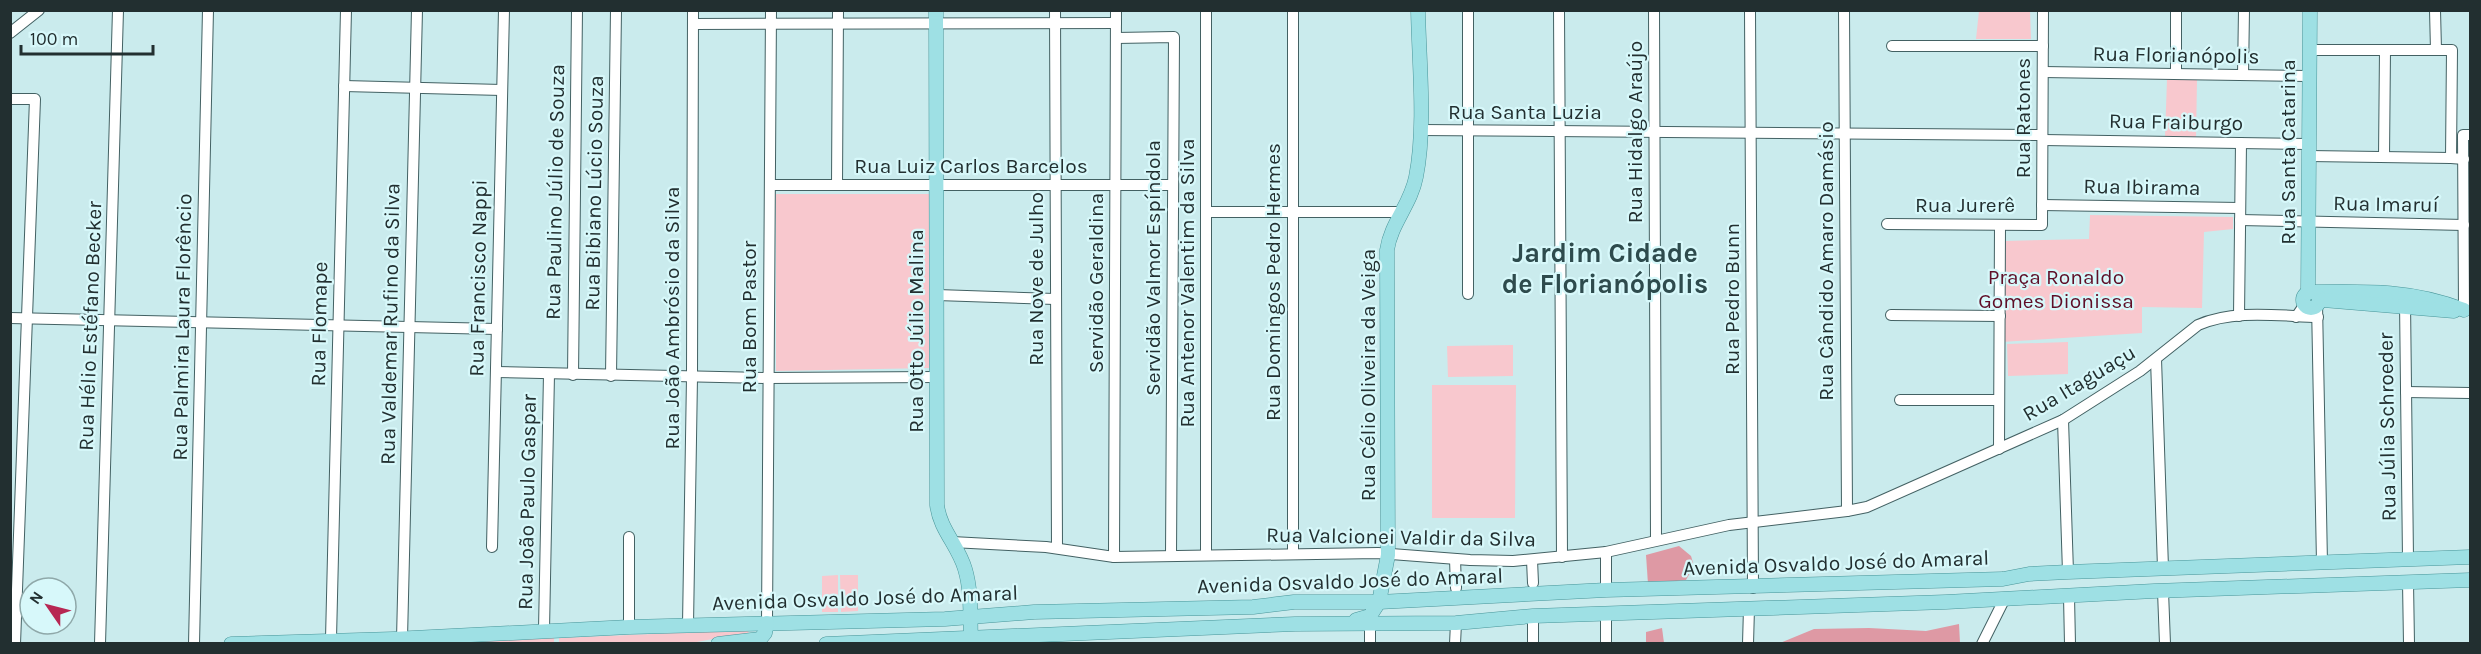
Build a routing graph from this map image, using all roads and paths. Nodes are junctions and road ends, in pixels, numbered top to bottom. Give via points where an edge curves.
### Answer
1 (39, 10) edge
2 (118, 10) edge
3 (208, 10) edge
4 (346, 10) edge
5 (417, 10) edge
6 (504, 10) edge
7 (577, 10) edge
8 (616, 10) edge
9 (693, 10) edge
10 (771, 10) edge
11 (838, 10) edge
12 (1055, 10) edge
13 (1116, 10) edge
14 (1206, 10) edge
15 (1293, 10) edge
16 (1418, 10) edge
17 (1468, 10) edge
18 (1559, 10) edge
19 (1654, 10) edge
20 (1750, 10) edge
21 (1844, 10) edge
22 (2043, 10) edge
23 (2176, 10) edge
24 (2244, 10) edge
25 (2310, 10) edge
26 (2435, 10) edge
27 (936, 17) edge
28 (1055, 23) junction
29 (1116, 23) junction
30 (693, 24) junction
31 (771, 24) junction
32 (838, 24) junction
33 (10, 33) edge
34 (1116, 38) junction
35 (1892, 46) dead end
36 (2043, 46) junction
37 (2309, 50) junction
38 (2385, 50) junction
39 (2436, 50) junction
40 (2043, 72) junction
41 (2176, 74) junction
42 (2243, 75) junction
43 (2309, 76) junction
44 (344, 86) junction
45 (415, 87) junction
46 (501, 90) junction
47 (10, 99) edge
48 (1420, 130) junction
49 (1468, 131) junction
50 (1559, 131) junction
51 (1655, 132) junction
52 (1751, 133) junction
53 (1845, 134) junction
54 (2470, 135) edge
55 (2043, 137) junction
56 (2241, 143) junction
57 (2309, 150) junction
58 (2384, 157) junction
59 (2451, 158) junction
60 (2464, 159) junction
61 (770, 185) junction
62 (837, 185) junction
63 (937, 185) junction
64 (1056, 185) junction
65 (1116, 185) junction
66 (1173, 185) junction
67 (2042, 205) junction
68 (2241, 208) junction
69 (1206, 212) junction
70 (1293, 212) junction
71 (1402, 212) junction
72 (2240, 220) junction
73 (2308, 221) junction
74 (1887, 224) dead end
75 (2000, 225) junction
76 (2042, 225) joint
77 (2464, 225) junction
78 (1468, 294) dead end
79 (937, 295) junction
80 (1055, 299) junction
81 (2405, 300) junction
82 (2313, 302) junction
83 (2467, 310) edge
84 (1891, 315) dead end
85 (2000, 316) junction
86 (2239, 316) junction
87 (2295, 317) junction
88 (10, 318) edge
89 (27, 318) junction
90 (109, 320) junction
91 (201, 322) junction
92 (338, 326) junction
93 (409, 327) junction
94 (496, 329) junction
95 (2156, 358) junction
96 (496, 372) junction
97 (549, 374) junction
98 (573, 375) junction
99 (610, 376) junction
100 (692, 377) junction
101 (937, 377) junction
102 (768, 378) junction
103 (2406, 392) junction
104 (2470, 393) edge
105 (1899, 400) dead end
106 (1999, 400) junction
107 (2063, 420) junction
108 (1999, 449) junction
109 (15, 508) edge
110 (1847, 512) junction
111 (1752, 522) junction
112 (629, 537) dead end
113 (1656, 540) junction
114 (952, 542) junction
115 (492, 547) dead end
116 (1057, 548) junction
117 (1606, 552) junction
118 (1293, 554) junction
119 (1206, 555) junction
120 (1388, 555) junction
121 (1172, 556) junction
122 (1114, 557) junction
123 (1562, 557) junction
124 (2470, 557) edge
125 (2408, 559) junction
126 (1455, 560) junction
127 (1532, 560) junction
128 (2362, 562) junction
129 (2322, 563) junction
130 (2163, 568) junction
131 (2096, 571) junction
132 (2068, 572) junction
133 (2003, 579) junction
134 (2470, 580) edge
135 (2408, 582) junction
136 (1533, 584) dead end
137 (2362, 585) junction
138 (1455, 588) dead end
139 (1753, 588) junction
140 (1606, 590) junction
141 (2163, 591) junction
142 (2047, 596) junction
143 (2069, 596) junction
144 (1491, 597) junction
145 (2005, 598) junction
146 (1379, 602) junction
147 (1946, 602) junction
148 (1253, 607) junction
149 (1749, 608) junction
150 (1606, 614) junction
151 (1533, 616) junction
152 (970, 618) junction
153 (767, 623) junction
154 (1456, 623) junction
155 (1340, 624) junction
156 (1370, 624) junction
157 (688, 626) junction
158 (629, 627) junction
159 (1210, 628) junction
160 (544, 630) junction
161 (330, 639) junction
162 (402, 639) junction
163 (971, 641) edge
164 (246, 643) edge
165 (860, 643) edge
166 (15, 644) edge
167 (100, 644) edge
168 (194, 644) edge
169 (231, 644) edge
170 (718, 644) edge
171 (826, 644) edge
172 (1370, 644) edge
173 (1455, 644) edge
174 (1533, 644) edge
175 (1606, 644) edge
176 (1748, 644) edge
177 (1982, 644) edge
178 (2070, 644) edge
179 (2165, 644) edge
180 (2409, 644) edge

1 - 33 street
2 - 90 street, Rua Hélio Estéfano Becker
3 - 91 street, Rua Palmira Laura Florêncio
4 - 44 street, Rua Flomape
5 - 45 street, Rua Valdemar Rufino da Silva
6 - 46 street, Rua Francisco Nappi
7 - 98 street, Rua Paulino Júlio de Souza
8 - 99 street, Rua Bibiano Lúcio Souza
9 - 30 street, Rua João Ambrósio da Silva
10 - 31 street, Rua Bom Pastor
11 - 32 street
12 - 28 street, Rua Nove de Julho
13 - 29 street, Servidão Geraldina
14 - 69 street, Rua Antenor Valentim da Silva
15 - 70 street, Rua Domingos Pedro Hermes
16 - 48 main road, Rua Célio Oliveira da Veiga
17 - 49 street
18 - 50 street
19 - 51 street, Rua Hidalgo Araújo
20 - 52 street, Rua Pedro Bunn
21 - 53 street, Rua Cândido Amaro Damásio
22 - 36 street, Rua Ratones
23 - 41 street
24 - 42 street
25 - 37 main road, Rua Santa Catarina
26 - 39 street
27 - 28 street
27 - 32 street
27 - 63 main road, Rua Otto Júlio Malina
28 - 29 street
28 - 64 street, Rua Nove de Julho
29 - 34 street, Servidão Geraldina
30 - 31 street
30 - 100 street, Rua João Ambrósio da Silva
31 - 32 street
31 - 61 street, Rua Bom Pastor
32 - 62 street
34 - 65 street, Servidão Geraldina
34 - 66 street, Servidão Valmor Espíndola via 1174,37
35 - 36 street
36 - 40 street, Rua Ratones
37 - 38 street
37 - 43 main road, Rua Santa Catarina
38 - 39 street
38 - 58 street
39 - 59 street via 2452,50
40 - 41 street, Rua Florianópolis
40 - 55 street, Rua Ratones
41 - 42 street, Rua Florianópolis
42 - 43 street, Rua Florianópolis
43 - 57 main road, Rua Santa Catarina
44 - 45 street
44 - 92 street, Rua Flomape
45 - 46 street
45 - 93 street, Rua Valdemar Rufino da Silva
46 - 94 street, Rua Francisco Nappi
47 - 89 street via 35,99
48 - 49 street, Rua Santa Luzia
48 - 71 main road, Rua Célio Oliveira da Veiga via 1415,182
49 - 50 street, Rua Santa Luzia
49 - 78 street
50 - 51 street, Rua Santa Luzia
50 - 123 street
51 - 52 street, Rua Santa Luzia
51 - 113 street, Rua Hidalgo Araújo
52 - 53 street, Rua Santa Luzia
52 - 111 street, Rua Pedro Bunn
53 - 55 street, Rua Fraiburgo
53 - 110 street, Rua Cândido Amaro Damásio
54 - 60 street via 2463,135
55 - 56 street, Rua Fraiburgo
55 - 67 street, Rua Ratones
56 - 57 street, Rua Fraiburgo
56 - 68 street
57 - 58 street, Rua Fraiburgo
57 - 73 main road, Rua Santa Catarina
58 - 59 street, Rua Fraiburgo
59 - 60 street, Rua Fraiburgo
60 - 77 street
61 - 62 street, Rua Luiz Carlos Barcelos
61 - 102 street, Rua Bom Pastor
62 - 63 street, Rua Luiz Carlos Barcelos
63 - 64 street, Rua Luiz Carlos Barcelos
63 - 79 main road, Rua Otto Júlio Malina
64 - 65 street, Rua Luiz Carlos Barcelos
64 - 80 street, Rua Nove de Julho
65 - 66 street, Rua Luiz Carlos Barcelos
65 - 122 street, Servidão Geraldina
66 - 121 street, Servidão Valmor Espíndola
67 - 68 street, Rua Ibirama
67 - 76 street, Rua Ratones
68 - 72 street
69 - 70 street
69 - 119 street, Rua Antenor Valentim da Silva
70 - 71 street
70 - 118 street, Rua Domingos Pedro Hermes
71 - 120 main road, Rua Célio Oliveira da Veiga via 1387,250
72 - 73 street, Rua Imaruí
72 - 86 street
73 - 77 street, Rua Imaruí
73 - 82 main road, Rua Santa Catarina
74 - 75 street, Rua Jurerê
75 - 76 street, Rua Jurerê
75 - 85 street
77 - 83 street
79 - 80 street
79 - 101 main road, Rua Otto Júlio Malina
80 - 116 street, Rua Nove de Julho
81 - 82 main road
81 - 83 main road
81 - 103 street, Rua Júlia Schroeder
82 - 87 street
82 - 87 street, Rua Itaguaçu
82 - 129 street, Rua Santa Catarina
84 - 85 street
85 - 106 street
86 - 87 street, Rua Itaguaçu
86 - 95 street, Rua Itaguaçu via 2198,325
88 - 89 street
89 - 90 street
89 - 109 street
90 - 91 street
90 - 167 street, Rua Hélio Estéfano Becker
91 - 92 street
91 - 168 street, Rua Palmira Laura Florêncio
92 - 93 street
92 - 161 street, Rua Flomape
93 - 94 street
93 - 162 street, Rua Valdemar Rufino da Silva
94 - 96 street, Rua Francisco Nappi
95 - 107 street, Rua Itaguaçu
95 - 130 street
96 - 97 street
96 - 115 street, Rua Francisco Nappi
97 - 98 street
97 - 160 street, Rua João Paulo Gaspar
98 - 99 street
99 - 100 street
100 - 102 street
100 - 157 street, Rua João Ambrósio da Silva
101 - 102 street
101 - 114 main road, Rua Otto Júlio Malina via 938,505 943,527
102 - 153 street, Rua Bom Pastor
103 - 104 street
103 - 125 street, Rua Júlia Schroeder
105 - 106 street
106 - 108 street
107 - 108 street, Rua Itaguaçu
107 - 132 street
108 - 110 street, Rua Itaguaçu
109 - 166 street
110 - 111 street, Rua Valcionei Valdir da Silva
111 - 113 street, Rua Valcionei Valdir da Silva
111 - 139 street, Rua Pedro Bunn
112 - 158 street
113 - 117 street, Rua Valcionei Valdir da Silva
114 - 116 street, Rua Valcionei Valdir da Silva
114 - 152 main road, Rua Otto Júlio Malina via 965,566
116 - 122 street, Rua Valcionei Valdir da Silva
117 - 123 street, Rua Valcionei Valdir da Silva
117 - 140 street
118 - 119 street, Rua Valcionei Valdir da Silva
118 - 120 street, Rua Valcionei Valdir da Silva
119 - 121 street, Rua Valcionei Valdir da Silva
120 - 126 street, Rua Valcionei Valdir da Silva
120 - 146 main road, Rua Célio Oliveira da Veiga
121 - 122 street, Rua Valcionei Valdir da Silva
123 - 127 street, Rua Valcionei Valdir da Silva
124 - 125 main road, Avenida Osvaldo José do Amaral
125 - 128 main road, Avenida Osvaldo José do Amaral
126 - 127 street, Rua Valcionei Valdir da Silva
126 - 138 street
127 - 136 street
128 - 129 main road, Avenida Osvaldo José do Amaral
128 - 137 main road via 2371,571
129 - 130 main road, Avenida Osvaldo José do Amaral
130 - 131 main road, Avenida Osvaldo José do Amaral
131 - 132 main road, Avenida Osvaldo José do Amaral
131 - 142 main road via 2100,580 2093,590
132 - 133 main road, Avenida Osvaldo José do Amaral
133 - 139 main road, Avenida Osvaldo José do Amaral
133 - 147 main road via 1981,585 1946,586 1940,591
134 - 135 main road, Avenida Osvaldo José do Amaral
135 - 137 main road, Avenida Osvaldo José do Amaral
135 - 180 street
137 - 141 main road, Avenida Osvaldo José do Amaral
139 - 140 main road, Avenida Osvaldo José do Amaral
140 - 144 main road, Avenida Osvaldo José do Amaral
141 - 143 main road, Avenida Osvaldo José do Amaral
141 - 179 street
142 - 143 main road, Avenida Osvaldo José do Amaral
142 - 145 main road, Avenida Osvaldo José do Amaral
143 - 178 street
144 - 146 main road, Avenida Osvaldo José do Amaral
144 - 154 main road via 1502,604 1499,614
145 - 147 main road, Avenida Osvaldo José do Amaral
145 - 177 street
146 - 148 main road, Avenida Osvaldo José do Amaral via 1294,602
146 - 155 main road via 1368,618
147 - 149 main road, Avenida Osvaldo José do Amaral
148 - 152 main road, Avenida Osvaldo José do Amaral via 1034,612
148 - 159 main road via 1206,615 1204,620
149 - 150 main road, Avenida Osvaldo José do Amaral
149 - 176 street
150 - 151 main road, Avenida Osvaldo José do Amaral
150 - 175 street
151 - 154 main road, Avenida Osvaldo José do Amaral
151 - 174 street
152 - 153 main road, Avenida Osvaldo José do Amaral
152 - 163 main road, Rua Otto Júlio Malina
153 - 157 main road, Avenida Osvaldo José do Amaral
153 - 170 main road via 760,639
154 - 156 main road, Avenida Osvaldo José do Amaral
154 - 173 street
155 - 156 main road, Avenida Osvaldo José do Amaral
155 - 159 main road, Avenida Osvaldo José do Amaral
156 - 172 street
157 - 158 main road, Avenida Osvaldo José do Amaral
158 - 160 main road, Avenida Osvaldo José do Amaral
159 - 163 main road, Avenida Osvaldo José do Amaral
160 - 162 main road, Avenida Osvaldo José do Amaral
161 - 162 main road, Avenida Osvaldo José do Amaral
161 - 164 main road, Avenida Osvaldo José do Amaral
163 - 165 main road, Avenida Osvaldo José do Amaral
164 - 169 main road, Avenida Osvaldo José do Amaral
165 - 171 main road, Avenida Osvaldo José do Amaral

